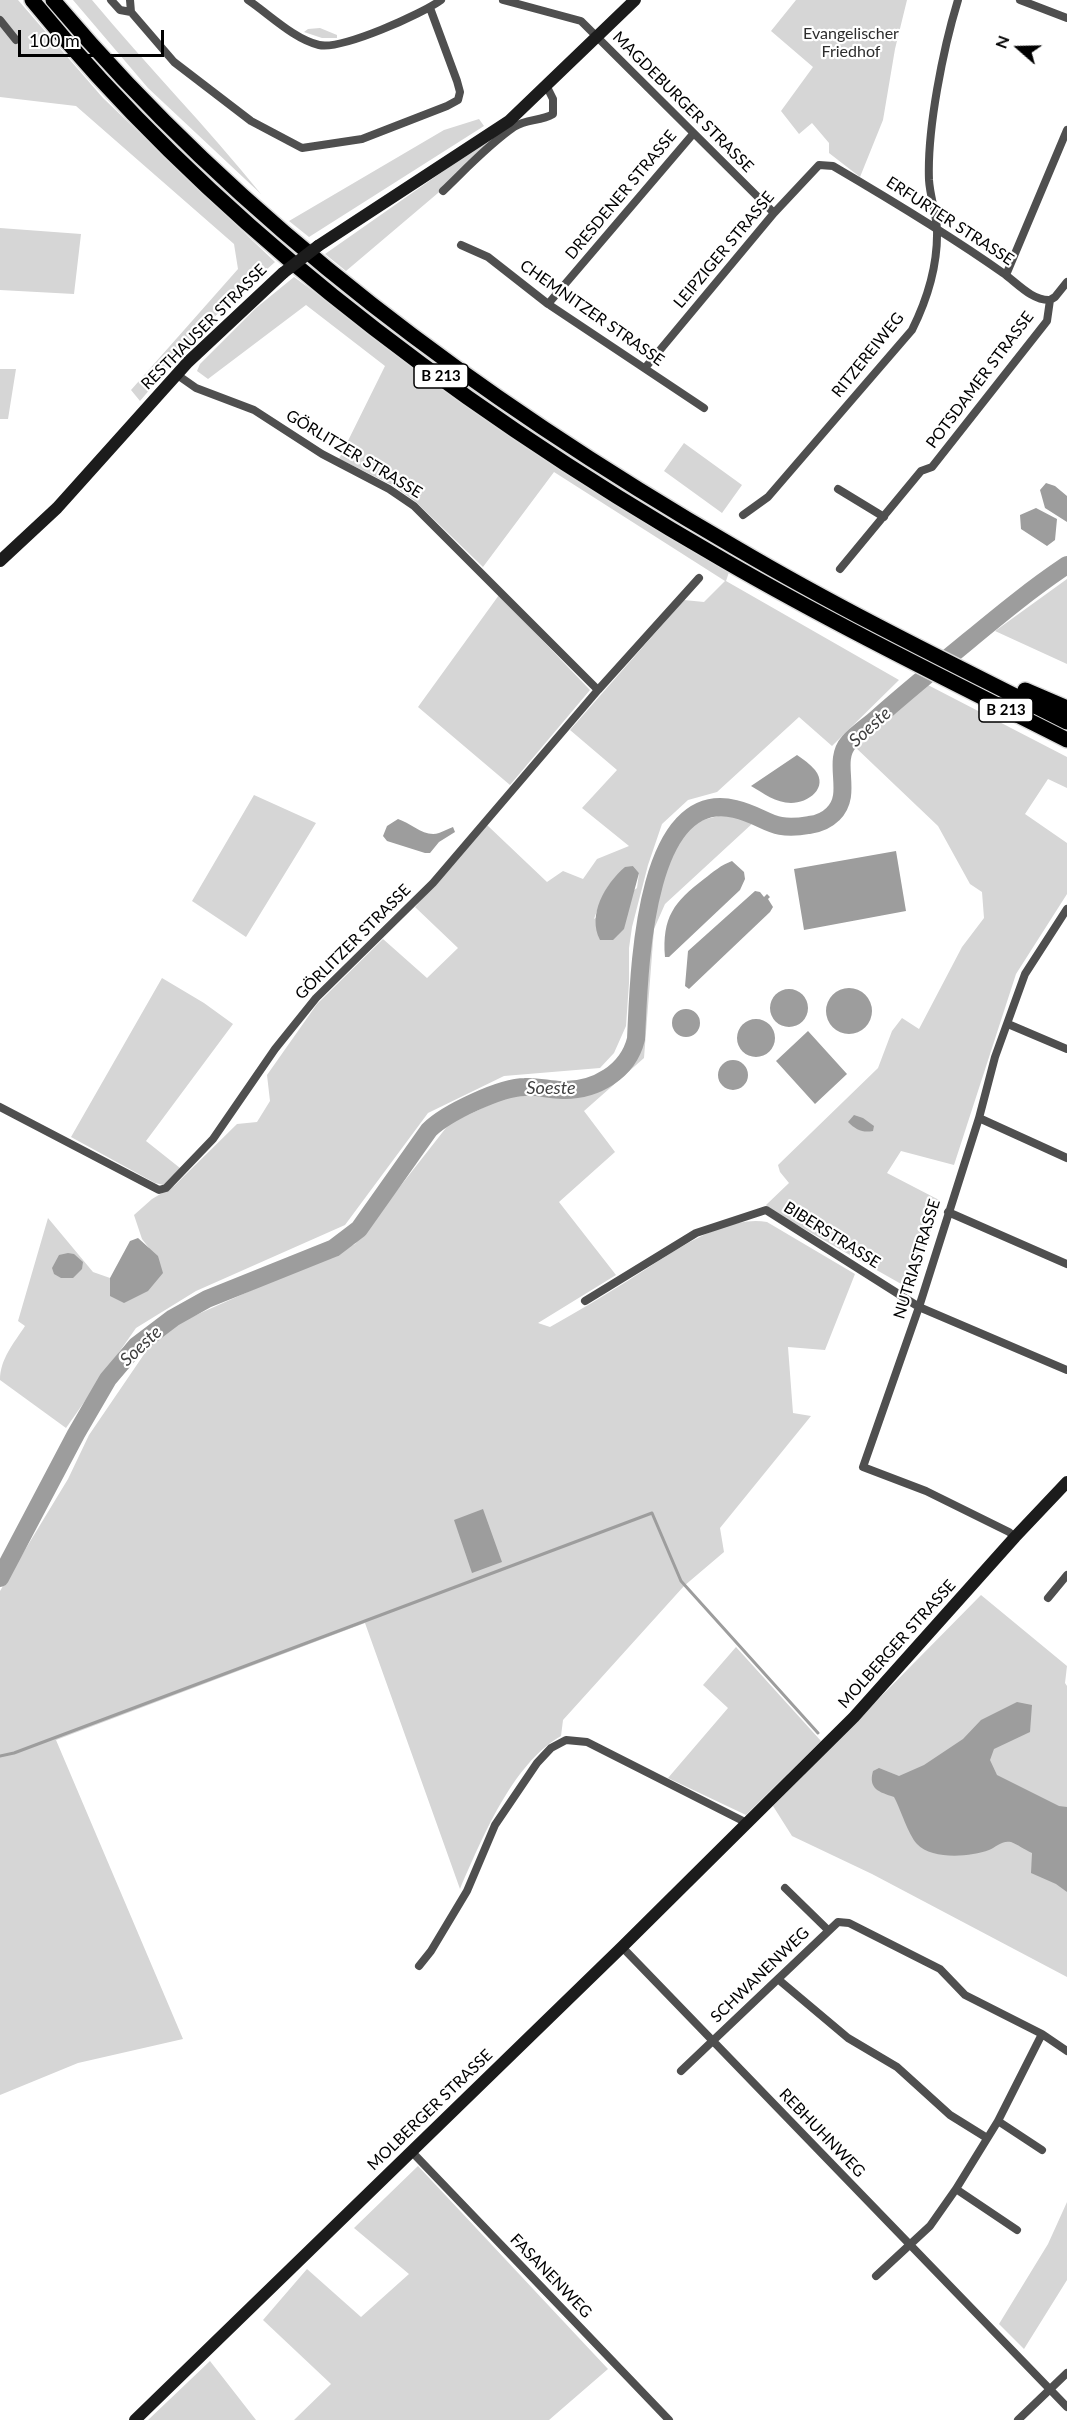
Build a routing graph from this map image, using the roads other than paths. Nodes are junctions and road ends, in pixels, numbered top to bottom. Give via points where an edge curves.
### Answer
1 (32, 0) edge
2 (53, 0) edge
3 (111, 0) edge
4 (130, 0) edge
5 (249, 0) edge
6 (441, 0) edge
7 (503, 0) edge
8 (635, 0) edge
9 (957, 0) edge
10 (1020, 0) edge
11 (429, 9) junction
12 (130, 12) junction
13 (1067, 18) edge
14 (0, 20) edge
15 (597, 37) junction
16 (16, 40) dead end
17 (546, 86) junction
18 (1067, 130) edge
19 (693, 134) junction
20 (833, 166) joint
21 (443, 191) dead end
22 (774, 213) junction
23 (937, 227) junction
24 (461, 245) dead end
25 (1006, 275) junction
26 (1067, 282) edge
27 (1050, 300) junction
28 (548, 304) junction
29 (645, 368) junction
30 (176, 374) junction
31 (704, 408) dead end
32 (838, 489) dead end
33 (743, 515) dead end
34 (884, 517) junction
35 (0, 561) edge
36 (840, 569) dead end
37 (699, 578) dead end
38 (954, 665) junction
39 (598, 690) junction
40 (1067, 708) edge
41 (1067, 722) edge
42 (1067, 740) edge
43 (1067, 909) edge
44 (1064, 922) edge
45 (1008, 1024) junction
46 (1067, 1049) edge
47 (0, 1107) edge
48 (979, 1118) junction
49 (1067, 1158) edge
50 (948, 1212) junction
51 (1067, 1264) edge
52 (585, 1301) dead end
53 (919, 1307) junction
54 (1067, 1370) edge
55 (1067, 1482) edge
56 (1015, 1537) junction
57 (1067, 1575) edge
58 (1048, 1598) dead end
59 (747, 1823) junction
60 (785, 1888) dead end
61 (828, 1930) junction
62 (622, 1947) junction
63 (419, 1966) dead end
64 (779, 1980) junction
65 (1042, 2034) junction
66 (712, 2041) junction
67 (1067, 2051) edge
68 (681, 2071) dead end
69 (998, 2121) junction
70 (987, 2138) junction
71 (1042, 2150) dead end
72 (412, 2152) junction
73 (956, 2189) junction
74 (1017, 2230) dead end
75 (910, 2245) junction
76 (876, 2277) dead end
77 (1067, 2373) edge
78 (1050, 2390) junction
79 (1067, 2407) edge
80 (135, 2420) edge
81 (669, 2420) edge
82 (1018, 2420) edge

1 - 42 highway, B 213 via 112,92 171,151 266,239 384,336 571,467 725,561
2 - 38 highway, B 213 via 177,134 318,262 414,338 563,443 738,549
3 - 12 street via 120,10
4 - 12 street
5 - 11 street via 297,35 320,45 334,45
6 - 11 street
7 - 15 street, MAGDEBURGER STRASSE via 576,19
8 - 15 main road, RESTHAUSER STRASSE
9 - 23 street, RITZEREIWEG via 933,123 929,180
10 - 13 street
11 - 12 street via 457,81 458,100 362,139 302,148 251,121 174,62
14 - 16 street
15 - 17 main road, RESTHAUSER STRASSE
15 - 19 street, MAGDEBURGER STRASSE
17 - 21 street via 553,99 553,114 545,119 528,119 514,127
17 - 30 main road, RESTHAUSER STRASSE, bridge via 509,121 283,273
18 - 25 street
19 - 22 street, MAGDEBURGER STRASSE
19 - 28 street, DRESDENER STRASSE
20 - 22 street, LEIPZIGER STRASSE via 819,165
20 - 23 street, ERFURTER STRASSE
22 - 29 street, LEIPZIGER STRASSE
23 - 25 street, ERFURTER STRASSE
23 - 33 street, RITZEREIWEG via 924,306 912,330 768,496
24 - 28 street, CHEMNITZER STRASSE via 488,257
25 - 27 street, ERFURTER STRASSE via 1026,291
26 - 27 street, POTSDAMER STRASSE
27 - 34 street, POTSDAMER STRASSE via 1047,321 932,467 921,471
28 - 29 street, CHEMNITZER STRASSE
29 - 31 street, CHEMNITZER STRASSE
30 - 35 main road, RESTHAUSER STRASSE via 57,508
30 - 39 street, GÖRLITZER STRASSE via 196,388 254,410 414,506
32 - 34 street
34 - 36 street, POTSDAMER STRASSE
37 - 39 street, GÖRLITZER STRASSE
38 - 40 highway, B 213 via 971,666
38 - 41 highway, B 213
39 - 47 street, GÖRLITZER STRASSE via 433,883 316,998 275,1049 213,1139 166,1188 159,1190
43 - 44 street, NUTRIASTRASSE
44 - 45 street, NUTRIASTRASSE via 1025,974
45 - 46 street
45 - 48 street, NUTRIASTRASSE
48 - 49 street
48 - 50 street, NUTRIASTRASSE
50 - 51 street
50 - 53 street, NUTRIASTRASSE
52 - 53 street, BIBERSTRASSE via 696,1233 766,1210
53 - 54 street, BIBERSTRASSE
53 - 56 street, NUTRIASTRASSE via 863,1467 926,1491
55 - 56 main road, MOLBERGER STRASSE
56 - 59 main road, MOLBERGER STRASSE via 854,1717
57 - 58 street
59 - 62 main road, MOLBERGER STRASSE
59 - 63 street via 587,1742 566,1740 551,1748 537,1763 495,1825 467,1891
60 - 61 street, SCHWANENWEG
61 - 64 street, SCHWANENWEG
61 - 65 street, SCHWANENWEG via 838,1922 849,1923 940,1970 965,1995
62 - 66 street, REBHUHNWEG
62 - 72 main road, MOLBERGER STRASSE
64 - 66 street, SCHWANENWEG
64 - 70 street via 848,2038 897,2067 950,2115
65 - 67 street, SCHWANENWEG
65 - 69 street
66 - 68 street
66 - 75 street, REBHUHNWEG
69 - 70 street
69 - 71 street
70 - 73 street
72 - 80 main road, MOLBERGER STRASSE
72 - 81 street, FASANENWEG
73 - 74 street
73 - 75 street via 930,2226
75 - 76 street
75 - 78 street, REBHUHNWEG
77 - 78 street
78 - 79 street, REBHUHNWEG
78 - 82 street

